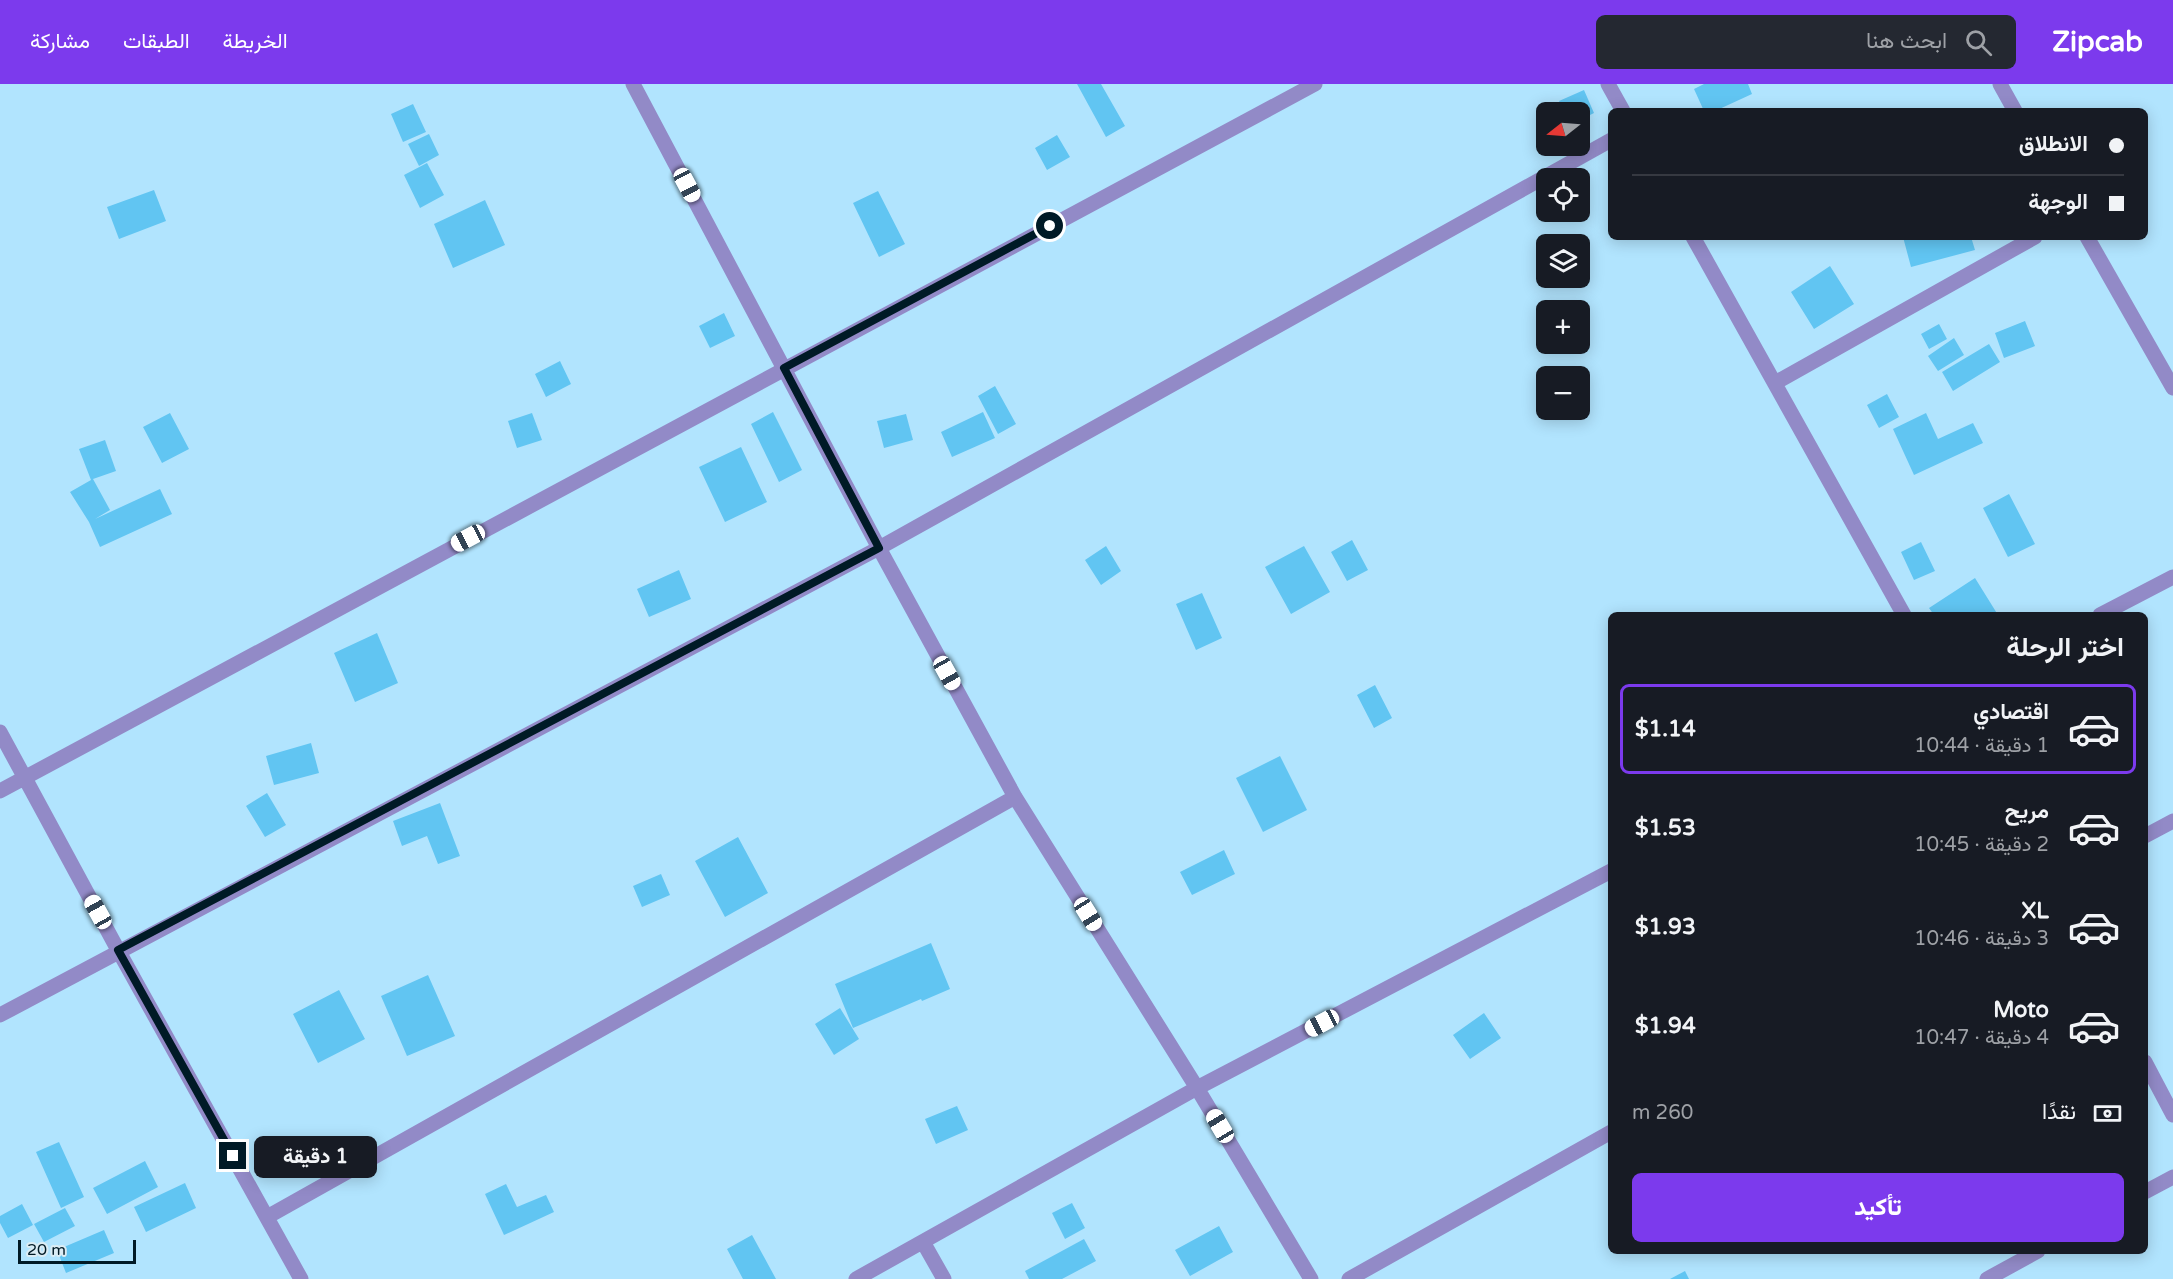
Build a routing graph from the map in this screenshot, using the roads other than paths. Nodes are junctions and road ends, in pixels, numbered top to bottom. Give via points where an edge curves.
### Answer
1 (633, 84) edge
2 (1315, 84) edge
3 (1608, 84) edge
4 (2000, 84) edge
5 (1621, 108) edge
6 (2013, 108) edge
7 (1608, 142) edge
8 (1695, 240) edge
9 (2030, 240) edge
10 (2089, 240) edge
11 (784, 368) junction
12 (1774, 383) junction
13 (2173, 388) edge
14 (879, 548) junction
15 (2173, 577) edge
16 (1902, 612) edge
17 (2106, 612) edge
18 (0, 732) edge
19 (24, 778) junction
20 (0, 791) edge
21 (1015, 797) junction
22 (2173, 821) edge
23 (2148, 834) edge
24 (1608, 873) edge
25 (118, 950) junction
26 (0, 1015) edge
27 (2148, 1068) edge
28 (1197, 1088) junction
29 (2173, 1115) edge
30 (1608, 1134) edge
31 (2173, 1177) edge
32 (2148, 1190) edge
33 (267, 1217) junction
34 (923, 1242) junction
35 (2033, 1254) edge
36 (301, 1279) edge
37 (856, 1279) edge
38 (944, 1279) edge
39 (1311, 1279) edge
40 (1349, 1279) edge
41 (1987, 1279) edge

1 - 11 street
2 - 11 street
3 - 5 street
4 - 6 street
7 - 14 street
8 - 12 street
9 - 12 street
10 - 13 street
11 - 14 street
11 - 19 street
12 - 16 street
14 - 21 street
14 - 25 street
15 - 17 street
18 - 19 street
19 - 20 street
19 - 25 street
21 - 28 street
21 - 33 street
22 - 23 street
24 - 28 street
25 - 26 street
25 - 33 street
27 - 29 street
28 - 34 street
28 - 39 street
30 - 40 street
31 - 32 street
33 - 36 street
34 - 37 street
34 - 38 street
35 - 41 street

